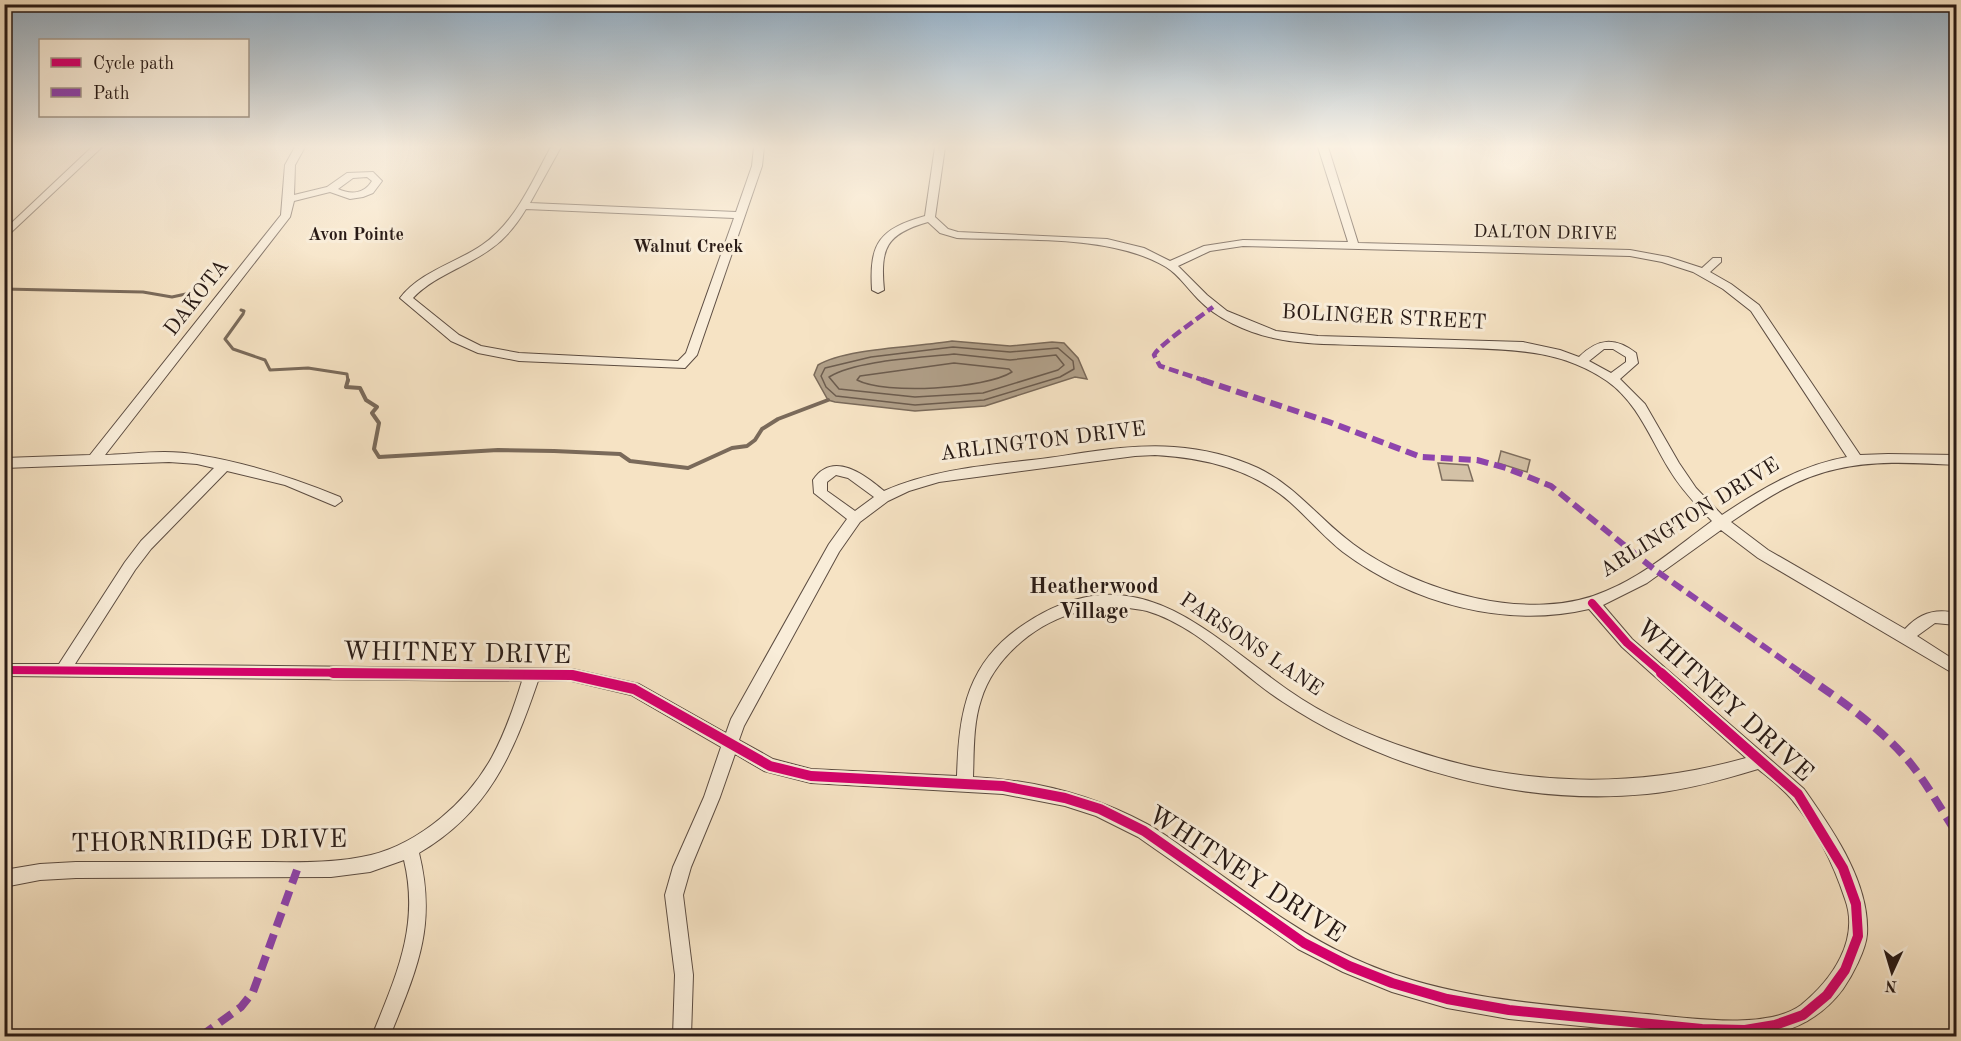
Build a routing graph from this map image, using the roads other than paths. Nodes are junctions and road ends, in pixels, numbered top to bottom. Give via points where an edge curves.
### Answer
1 (46, 196) edge
2 (290, 196) edge
3 (305, 196) edge
4 (528, 196) edge
5 (747, 196) edge
6 (933, 196) edge
7 (1338, 196) edge
8 (291, 199) junction
9 (522, 206) junction
10 (740, 215) junction
11 (930, 218) junction
12 (4, 236) edge
13 (1354, 246) junction
14 (1717, 260) dead end
15 (1170, 265) junction
16 (1704, 273) junction
17 (878, 290) dead end
18 (1581, 362) junction
19 (1612, 379) junction
20 (1856, 460) junction
21 (1956, 460) edge
22 (93, 461) junction
23 (4, 463) edge
24 (224, 466) junction
25 (883, 497) junction
26 (335, 501) dead end
27 (855, 518) junction
28 (1722, 523) junction
29 (1592, 603) junction
30 (1956, 619) edge
31 (1907, 637) junction
32 (1956, 669) edge
33 (4, 670) edge
34 (63, 670) junction
35 (532, 675) junction
36 (729, 744) junction
37 (1762, 761) junction
38 (965, 783) junction
39 (410, 849) junction
40 (4, 879) edge
41 (381, 1036) edge
42 (682, 1036) edge

1 - 12 street
2 - 8 street
3 - 8 street
4 - 9 street
5 - 10 street
6 - 11 street
7 - 13 street
8 - 22 street, DAKOTA via 277,228
9 - 10 street
9 - 10 street via 488,246 421,284 406,298 455,338 478,349 519,357 681,365 691,355
11 - 15 street, BOLINGER STREET via 944,231 957,235 1107,242 1140,250
11 - 17 street via 900,227 881,241 875,269
13 - 15 street, DALTON DRIVE via 1221,245
13 - 16 street, DALTON DRIVE via 1630,254 1669,260
14 - 16 street
15 - 18 street, BOLINGER STREET via 1218,310 1275,335 1318,340 1522,346
16 - 20 street, DALTON DRIVE via 1739,293 1755,308
18 - 19 street, BOLINGER STREET
18 - 19 street via 1596,346 1607,343 1622,348 1632,356 1632,363
19 - 28 street, BOLINGER STREET via 1641,407 1691,491
20 - 21 street, ARLINGTON DRIVE
20 - 28 street, ARLINGTON DRIVE via 1795,478
22 - 23 street
22 - 24 street via 169,457
24 - 26 street via 288,481
24 - 34 street via 146,545
25 - 27 street, ARLINGTON DRIVE
25 - 27 street via 848,471 825,474 820,480 821,493
25 - 29 street, ARLINGTON DRIVE via 939,477 1135,451 1191,453 1224,460 1266,479 1348,549 1427,590 1454,599 1516,609
27 - 36 street, ARLINGTON DRIVE via 828,558
28 - 29 street, ARLINGTON DRIVE via 1620,591
28 - 31 street, BOLINGER STREET via 1763,554
29 - 37 street, WHITNEY DRIVE via 1627,643
30 - 31 street via 1943,615 1926,619
31 - 32 street, BOLINGER STREET
33 - 34 street, WHITNEY DRIVE
34 - 35 street, WHITNEY DRIVE
35 - 36 street, WHITNEY DRIVE via 572,675 634,689
35 - 39 street, THORNRIDGE DRIVE via 502,756 489,777 459,811
36 - 38 street, WHITNEY DRIVE via 770,766 811,776
36 - 42 street, ARLINGTON DRIVE via 674,895 684,975
37 - 38 street, PARSONS LANE via 1657,786 1607,789 1544,786 1484,776 1382,746 1343,728 1260,679 1195,627 1172,614 1122,602 1073,607 1050,615 1026,628 999,652 974,698
37 - 38 street, WHITNEY DRIVE via 1798,794 1843,868 1856,904 1858,936 1845,970 1827,995 1803,1015 1745,1030 1509,1010 1447,999 1392,983 1304,943 1144,831 1100,809 1036,791
39 - 40 street, THORNRIDGE DRIVE via 345,870 76,870
39 - 41 street via 419,886 418,936

